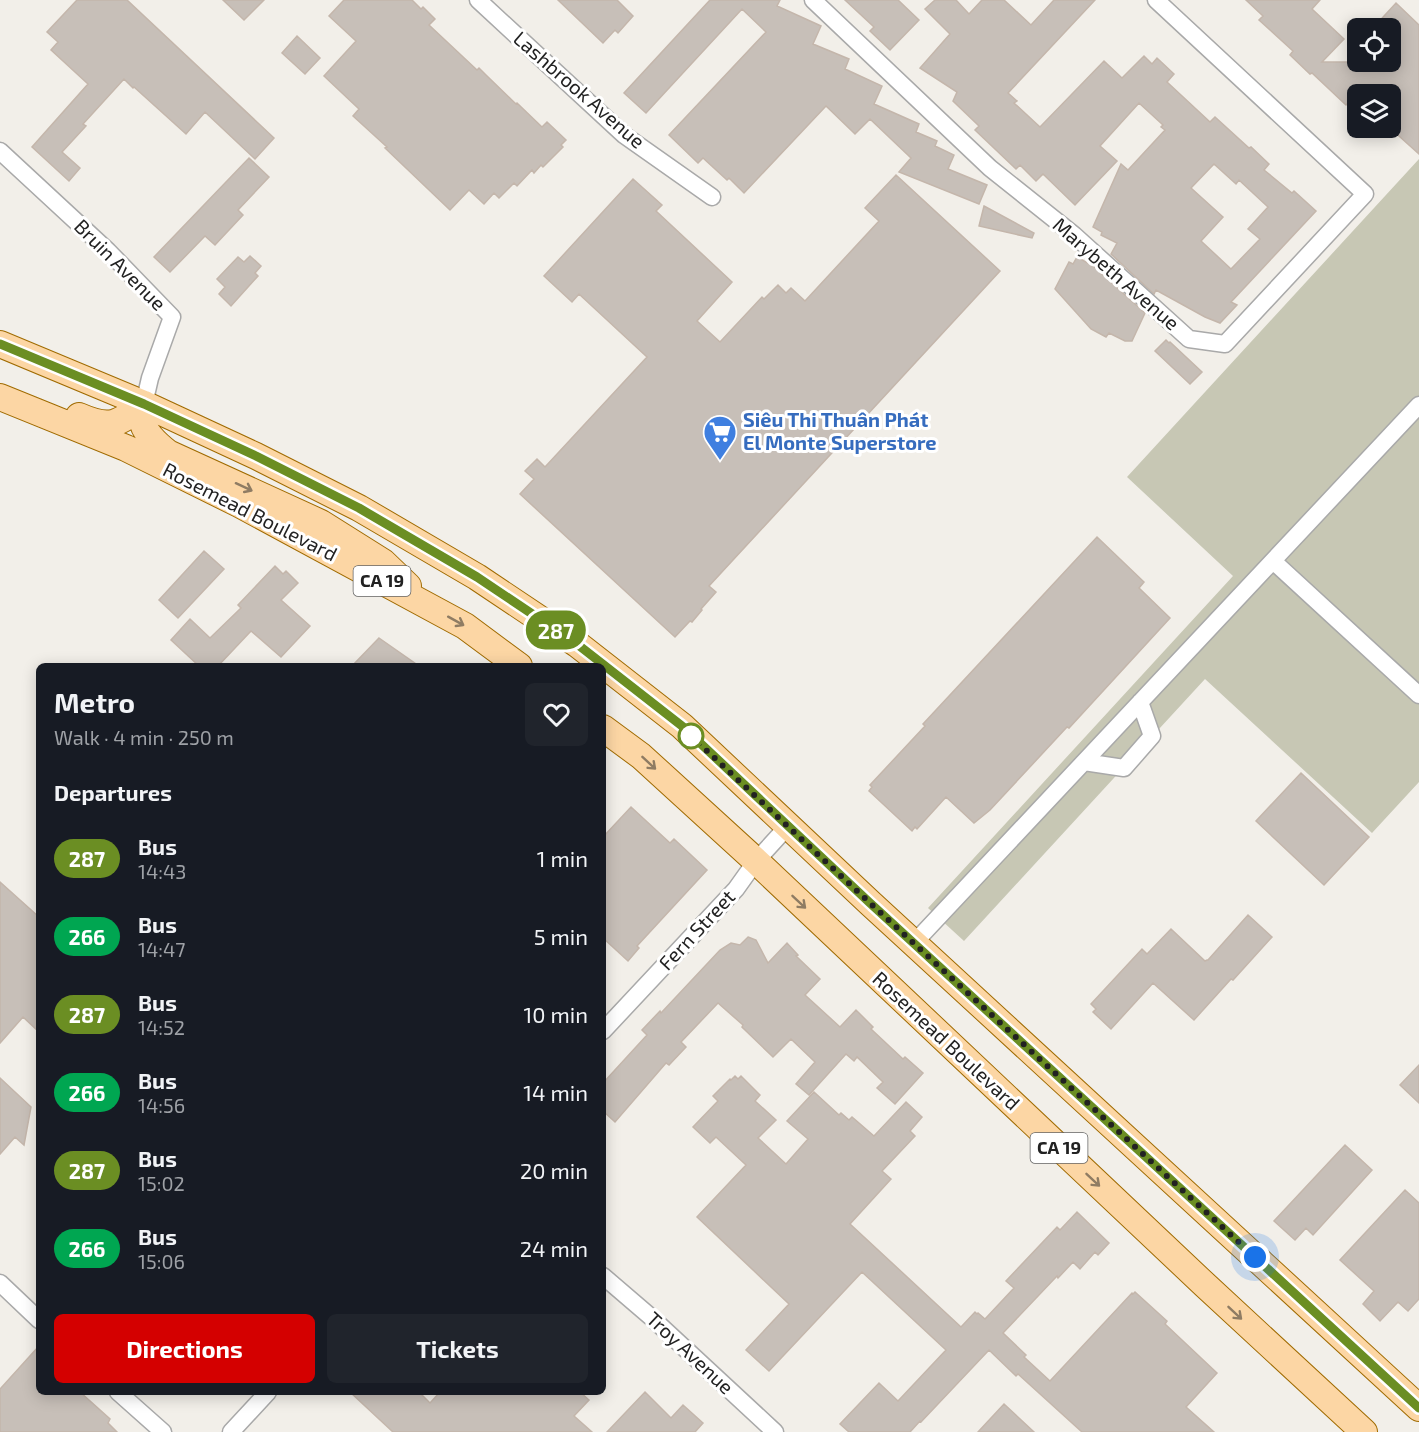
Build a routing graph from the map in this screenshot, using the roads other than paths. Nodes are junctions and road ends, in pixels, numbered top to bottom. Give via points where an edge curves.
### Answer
1 (478, 0) edge
2 (813, 0) edge
3 (1156, 0) edge
4 (0, 151) edge
5 (712, 196) dead end
6 (0, 344) edge
7 (0, 380) edge
8 (0, 397) edge
9 (144, 404) junction
10 (1419, 405) edge
11 (1273, 561) junction
12 (417, 600) junction
13 (515, 663) edge
14 (601, 663) edge
15 (606, 667) edge
16 (1419, 695) edge
17 (1140, 702) junction
18 (606, 730) edge
19 (1084, 762) junction
20 (789, 826) junction
21 (756, 861) junction
22 (914, 943) junction
23 (606, 1028) edge
24 (606, 1279) edge
25 (0, 1283) edge
26 (36, 1317) edge
27 (121, 1395) edge
28 (265, 1395) edge
29 (1419, 1408) edge
30 (163, 1432) edge
31 (231, 1432) edge
32 (775, 1432) edge
33 (1365, 1432) edge

1 - 5 street, Lashbrook Avenue via 624,135
2 - 3 street, Marybeth Avenue via 990,168 1074,235 1189,339 1225,344 1365,194
4 - 9 street, Bruin Avenue via 108,251 172,317
6 - 9 main road, CA 19
7 - 9 main road via 108,425 123,420
8 - 12 main road, Rosemead Boulevard / CA 19 via 126,448
9 -> 12 main road via 144,427 168,453 321,523 383,562 405,582
9 - 14 main road, CA 19 via 359,508 477,577
10 - 11 street
11 - 16 street
11 - 17 street
12 -> 13 main road, Rosemead Boulevard / CA 19 via 465,626
15 - 20 main road, CA 19 via 672,719
17 - 19 street
17 - 19 street via 1152,736 1124,768
18 -> 21 main road, Rosemead Boulevard / CA 19 via 641,756
19 - 22 street
20 - 21 street, Fern Street
20 - 22 main road, CA 19
21 - 23 street, Fern Street via 736,889
21 -> 33 main road, Rosemead Boulevard / CA 19
22 - 29 main road, CA 19
24 - 32 street, Troy Avenue
25 - 26 street
27 - 30 street
28 - 31 street

